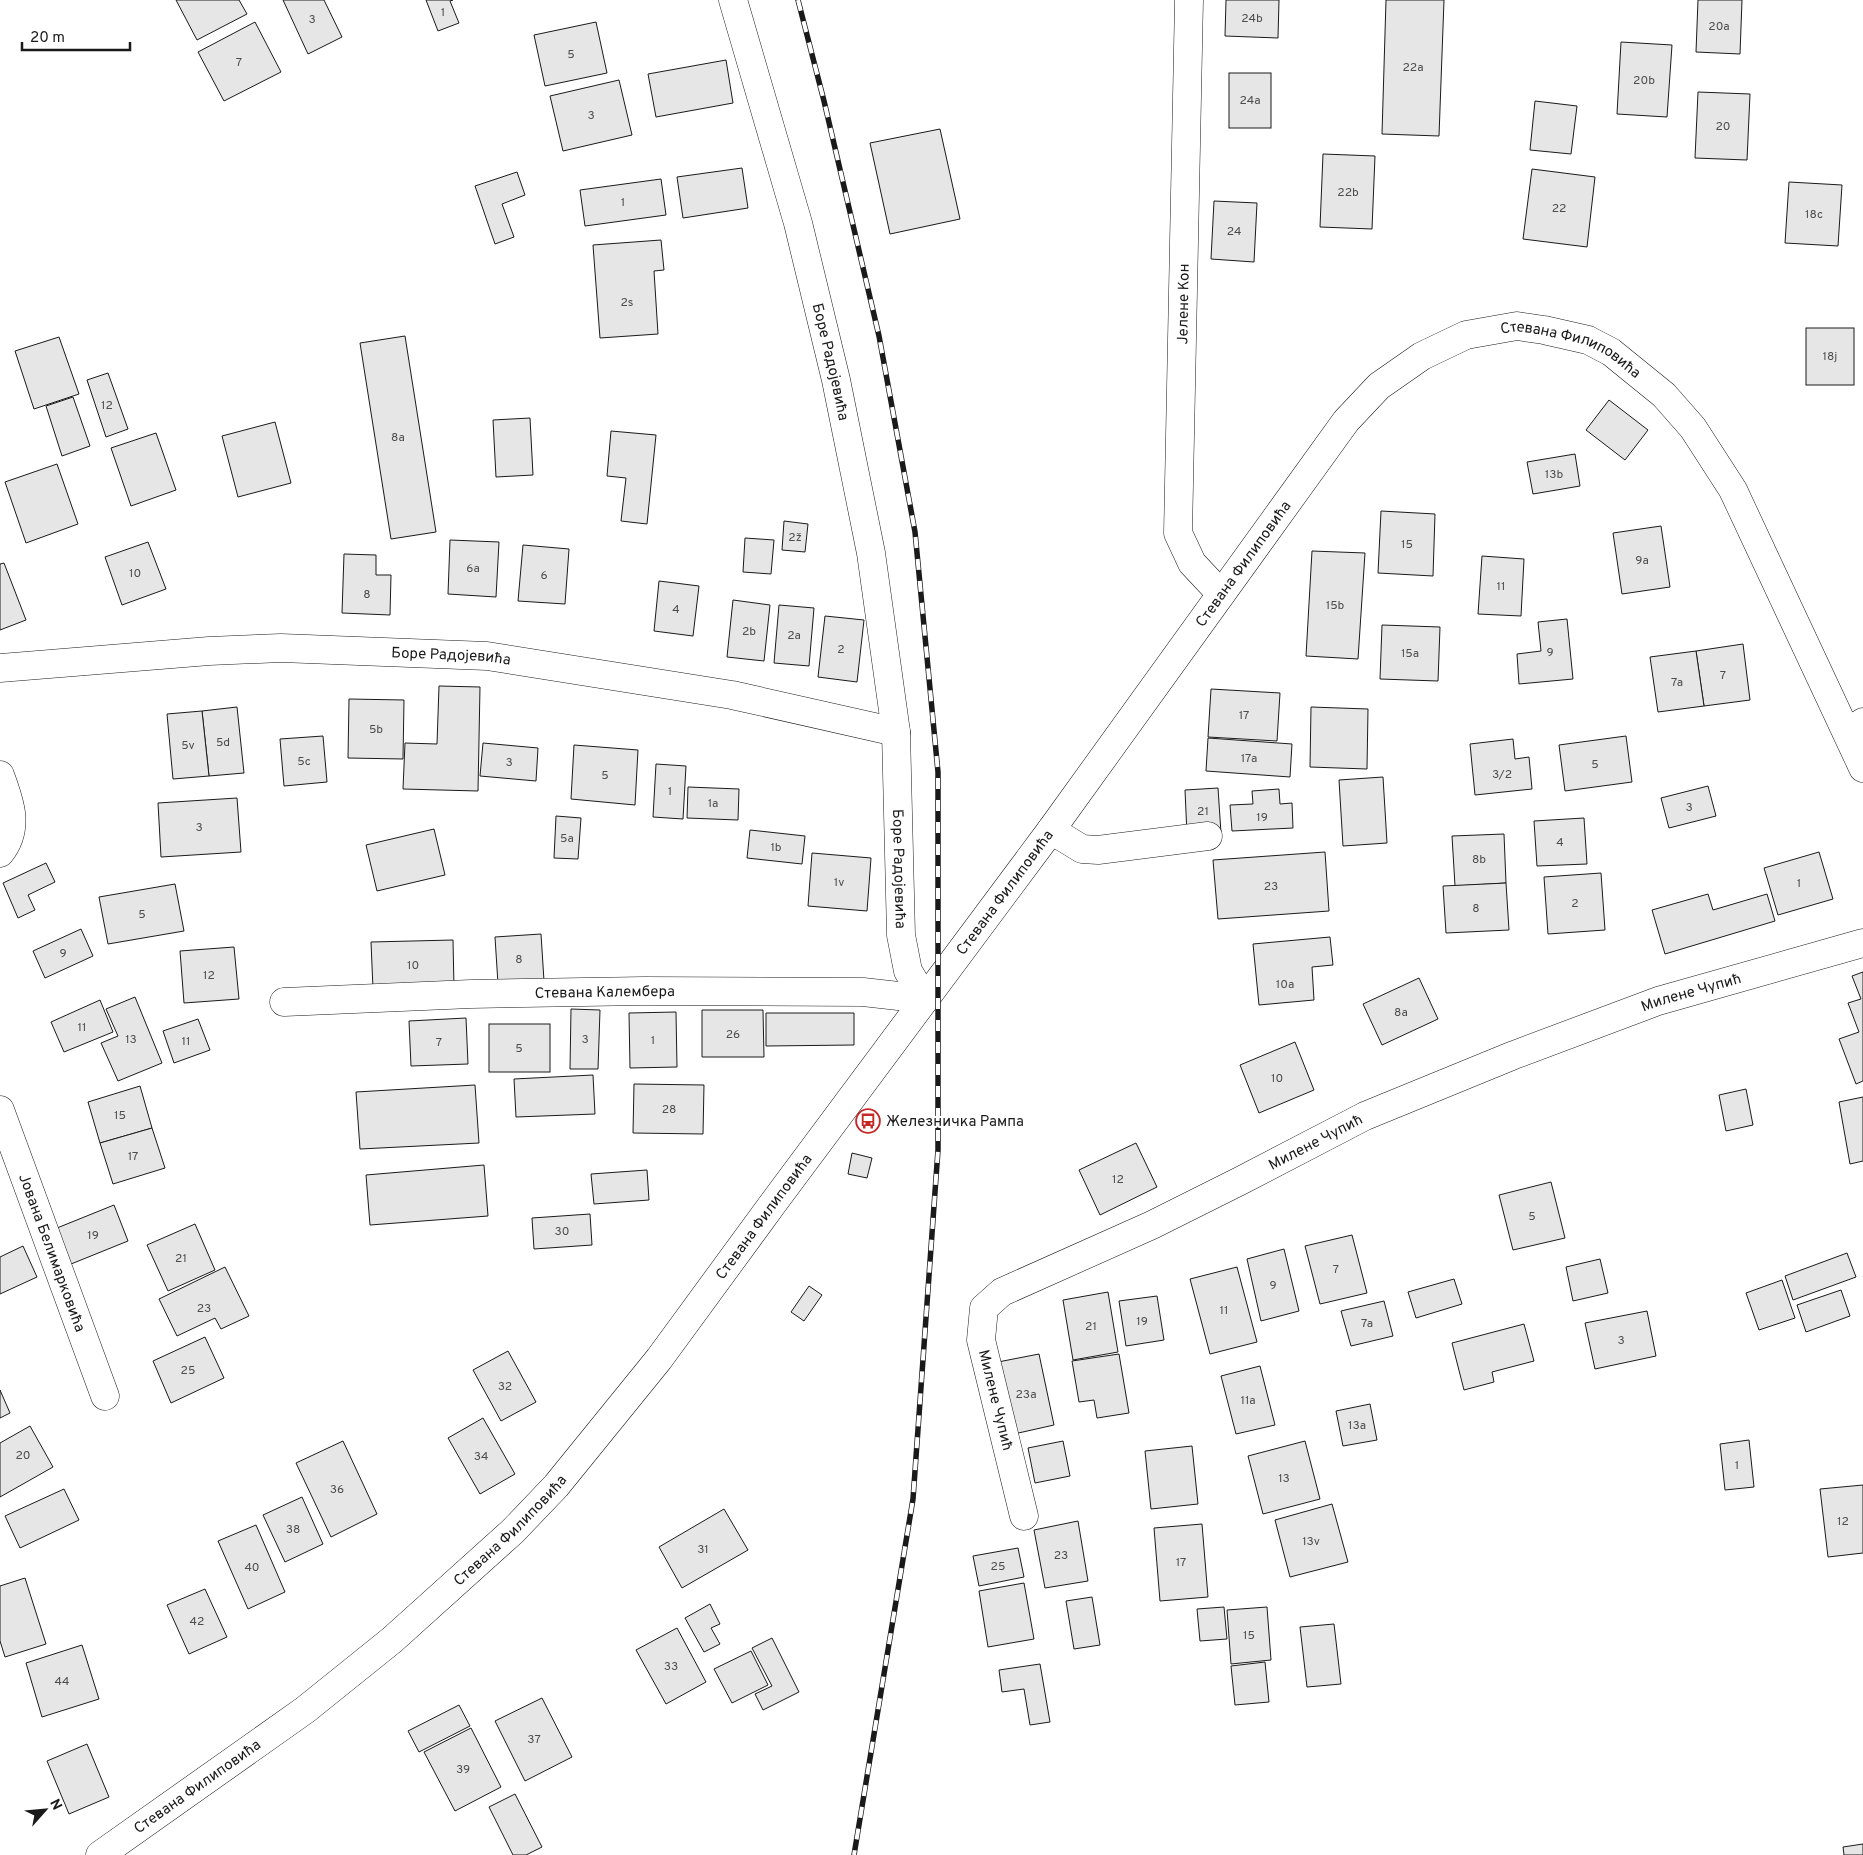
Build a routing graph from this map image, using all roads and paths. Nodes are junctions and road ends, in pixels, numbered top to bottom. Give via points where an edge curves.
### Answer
1 (733, 0) edge
2 (1189, 0) edge
3 (1221, 594) junction
4 (0, 668) edge
5 (1855, 727) edge
6 (896, 732) junction
7 (1863, 768) edge
8 (0, 775) edge
9 (1051, 830) junction
10 (1208, 836) dead end
11 (0, 853) edge
12 (1863, 943) edge
13 (925, 999) junction
14 (284, 1002) dead end
15 (0, 1110) edge
16 (105, 1396) dead end
17 (1024, 1516) dead end
18 (100, 1855) edge

1 - 6 street, Боре Радојевића via 798,223 836,380 871,553
2 - 3 street, Јелене Кон via 1178,533 1192,563
3 - 5 street, Стевана Филиповића via 1346,421 1379,386 1422,356 1466,335 1518,326 1544,330 1588,340 1611,352 1664,396 1693,428 1733,490 1829,697
3 - 9 street, Стевана Филиповића
4 - 6 street, Боре Радојевића via 280,648 487,656 732,695
5 - 7 street, Стевана Филиповића
6 - 13 street, Боре Радојевића via 901,935 908,971
8 - 11 street via 13,820 6,846
9 - 10 street via 1082,849 1098,850
9 - 13 street, Стевана Филиповића
12 - 17 street, Милене Чупић via 1658,1001 1514,1054 1365,1116 1152,1225 1002,1292 984,1308 981,1340
13 - 14 street, Стевана Калембера via 863,992 644,992 471,994
13 - 18 street, Стевана Филиповића via 659,1359 556,1486 520,1525 456,1585 306,1710
15 - 16 street, Јована Белимарковића

